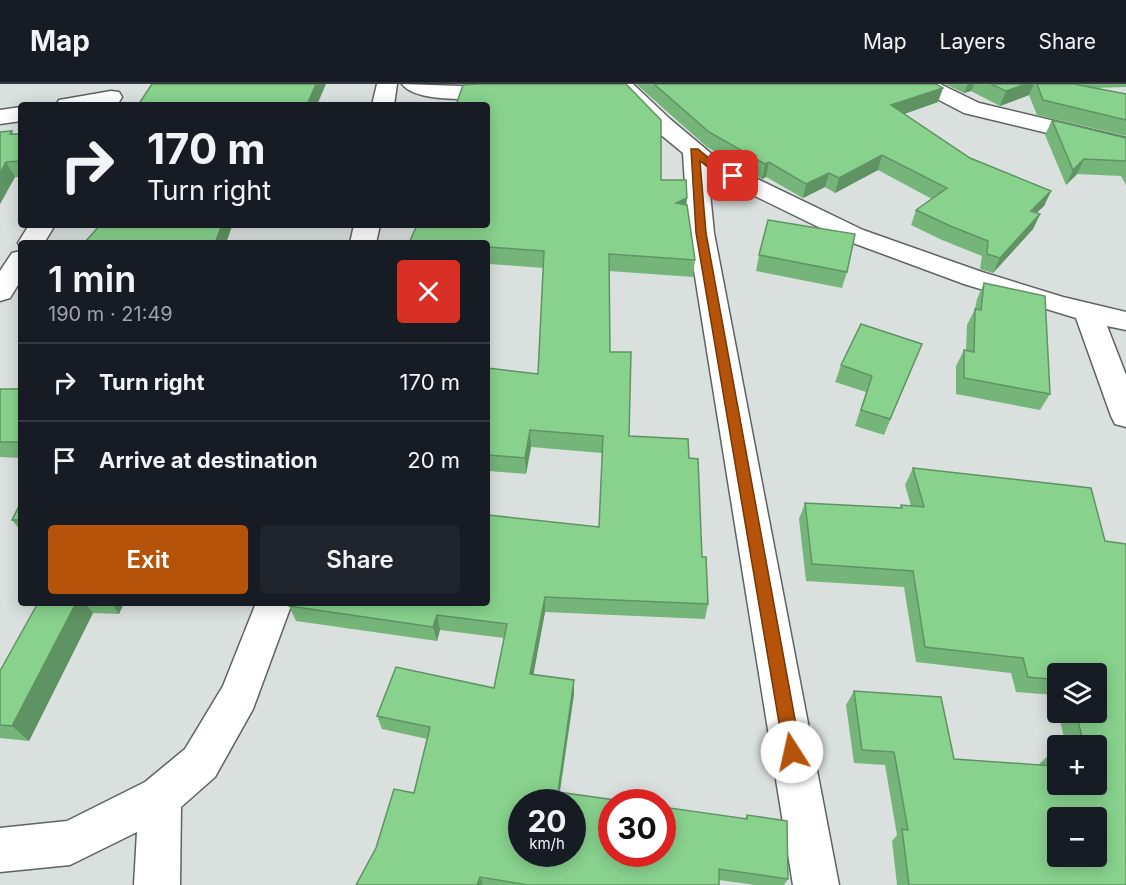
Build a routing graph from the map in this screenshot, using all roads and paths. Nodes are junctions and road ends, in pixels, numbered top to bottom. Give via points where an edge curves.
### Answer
1 (132, 84) edge
2 (387, 84) edge
3 (412, 84) edge
4 (552, 84) edge
5 (621, 84) edge
6 (923, 84) edge
7 (108, 101) edge
8 (384, 102) edge
9 (18, 114) edge
10 (0, 117) edge
11 (1126, 145) edge
12 (694, 151) junction
13 (18, 264) edge
14 (0, 292) edge
15 (1088, 312) junction
16 (1126, 321) edge
17 (1126, 416) edge
18 (273, 606) edge
19 (160, 797) junction
20 (0, 850) edge
21 (157, 885) edge
22 (816, 885) edge

1 - 7 street
2 - 8 street
3 - 4 street via 433,91 491,91
5 - 12 street
6 - 11 street via 972,108
9 - 10 street
12 - 15 street via 712,166 854,235 973,278
12 - 22 street via 701,233
13 - 14 street
15 - 16 street
15 - 17 street
18 - 19 street via 239,696 200,763
19 - 20 street via 70,843
19 - 21 street

